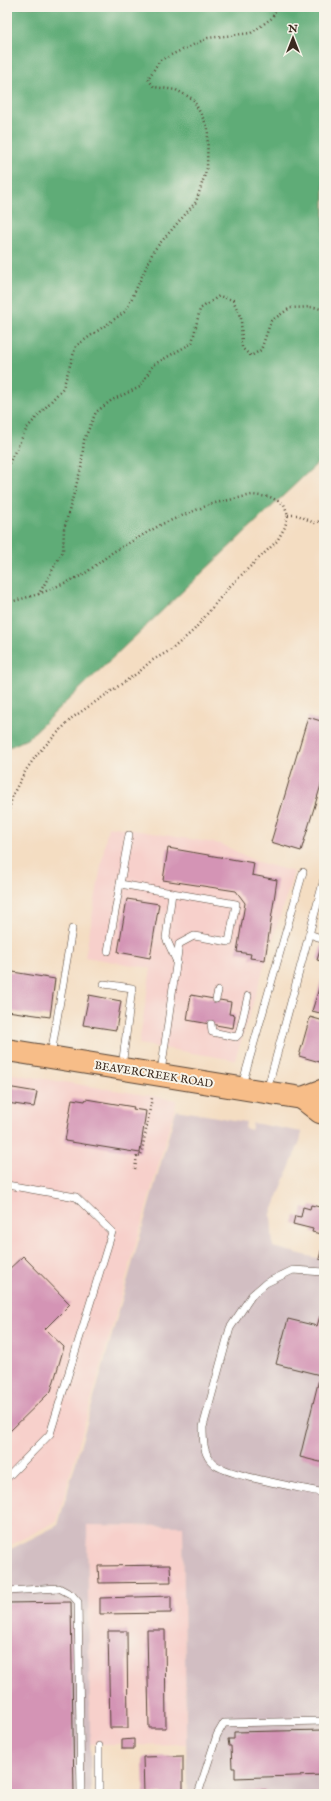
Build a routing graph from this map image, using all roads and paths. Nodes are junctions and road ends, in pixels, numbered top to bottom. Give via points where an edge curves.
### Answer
1 (277, 7) edge
2 (324, 310) edge
3 (7, 467) edge
4 (288, 515) junction
5 (324, 520) edge
6 (39, 594) junction
7 (7, 603) edge
8 (7, 817) edge
9 (129, 835) dead end
10 (303, 872) dead end
11 (324, 879) edge
12 (120, 884) junction
13 (172, 893) junction
14 (72, 928) dead end
15 (309, 934) junction
16 (324, 939) edge
17 (108, 951) dead end
18 (177, 962) junction
19 (104, 984) dead end
20 (218, 991) dead end
21 (248, 996) dead end
22 (216, 999) dead end
23 (211, 1024) dead end
24 (7, 1050) edge
25 (50, 1057) junction
26 (122, 1069) junction
27 (161, 1075) junction
28 (241, 1088) junction
29 (324, 1090) edge
30 (266, 1092) junction
31 (152, 1098) dead end
32 (302, 1098) junction
33 (324, 1113) edge
34 (135, 1170) dead end
35 (7, 1185) edge
36 (324, 1272) edge
37 (7, 1478) edge
38 (324, 1493) edge
39 (7, 1592) edge
40 (324, 1721) edge
41 (99, 1746) dead end
42 (81, 1794) edge
43 (99, 1794) edge
44 (198, 1794) edge

1 - 3 path via 272,18 251,32 208,38 160,60 148,79 154,87 176,90 193,98 208,128 207,168 196,202 154,250 126,311 76,346 63,388 27,428
2 - 6 path via 314,307 290,308 271,320 261,350 251,356 242,348 241,318 233,300 219,296 200,309 192,343 152,365 140,386 112,400 96,412 84,440 81,468 64,529 63,551
4 - 5 path via 298,515 314,522
4 - 6 path via 284,504 270,497 252,494 211,504 162,524 113,552 83,575
4 - 8 path via 277,541 229,587 194,630 180,643 72,718 54,735 26,770 13,794
6 - 7 path
9 - 12 lane
10 - 28 lane
11 - 15 lane
12 - 13 lane
12 - 17 lane
13 - 18 lane via 166,938
13 - 18 lane via 236,904 229,942 194,936 179,944
14 - 25 lane
15 - 16 lane
15 - 30 lane
18 - 27 lane
19 - 26 lane via 132,988
20 - 22 lane
21 - 23 lane via 239,1034 236,1037 212,1032
24 - 25 main road, BEAVERCREEK ROAD
25 - 26 main road, BEAVERCREEK ROAD
26 - 27 main road, BEAVERCREEK ROAD
27 - 28 main road, BEAVERCREEK ROAD
28 - 30 main road, BEAVERCREEK ROAD
29 - 32 main road, BEAVERCREEK ROAD
30 - 32 main road, BEAVERCREEK ROAD
31 - 34 path via 141,1156 137,1156
32 - 33 main road, BEAVERCREEK ROAD
35 - 37 lane via 76,1197 112,1232 50,1434
36 - 38 lane via 293,1270 266,1283 252,1295 230,1328 203,1427 206,1454 215,1464 232,1472
39 - 42 lane via 59,1588 72,1595 78,1602
40 - 44 lane via 224,1723 217,1736
41 - 43 lane

